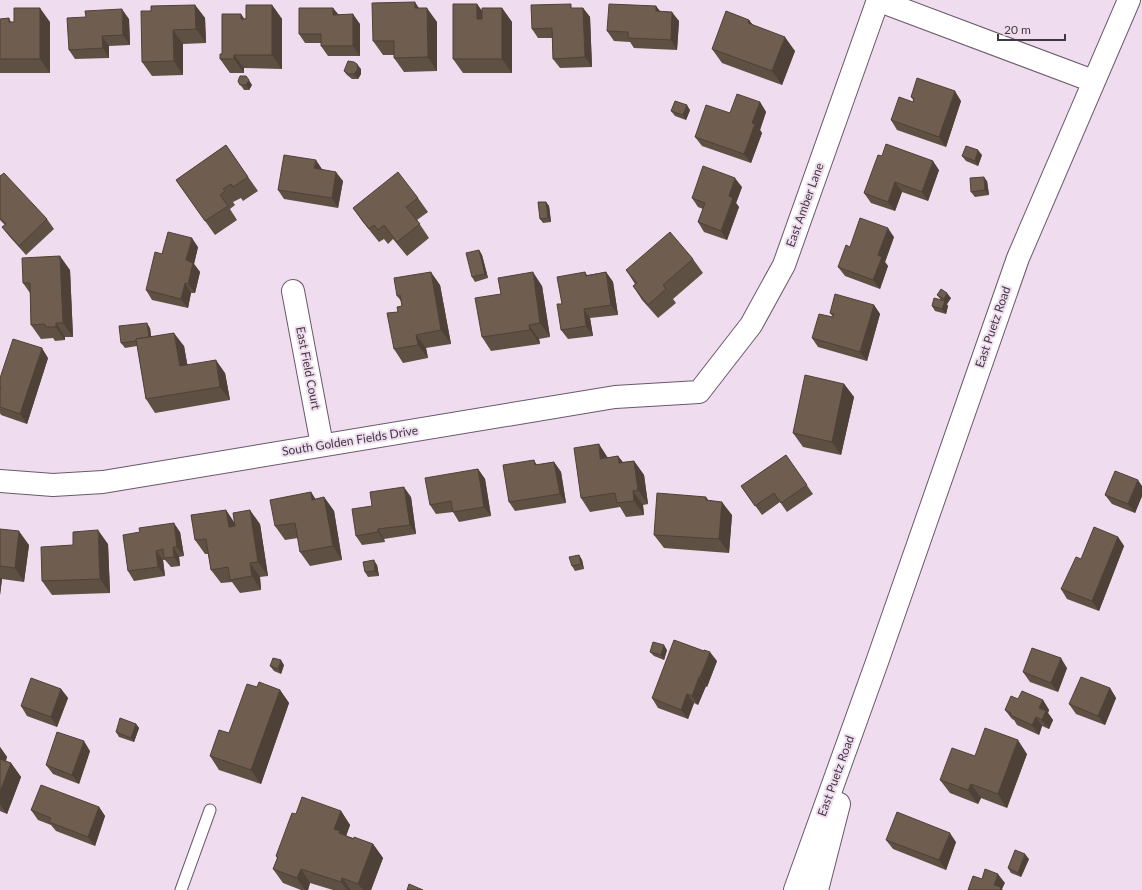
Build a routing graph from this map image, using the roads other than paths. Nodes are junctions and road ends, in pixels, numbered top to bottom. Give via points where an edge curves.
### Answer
1 (878, 0) edge
2 (1129, 0) edge
3 (1093, 81) junction
4 (293, 291) dead end
5 (699, 392) joint
6 (322, 445) junction
7 (0, 481) edge
8 (877, 662) junction
9 (210, 810) dead end
10 (181, 890) edge
11 (795, 890) edge
12 (817, 890) edge

1 - 3 street
1 - 5 street, East Amber Lane via 784,265 751,325
2 - 3 street, East Puetz Road
3 - 8 street, East Puetz Road via 1018,258
4 - 6 street, East Field Court
5 - 6 street, South Golden Fields Drive via 615,397
6 - 7 street, South Golden Fields Drive via 103,482 53,485
8 - 11 street, East Puetz Road
8 - 12 street, East Puetz Road
9 - 10 lane

